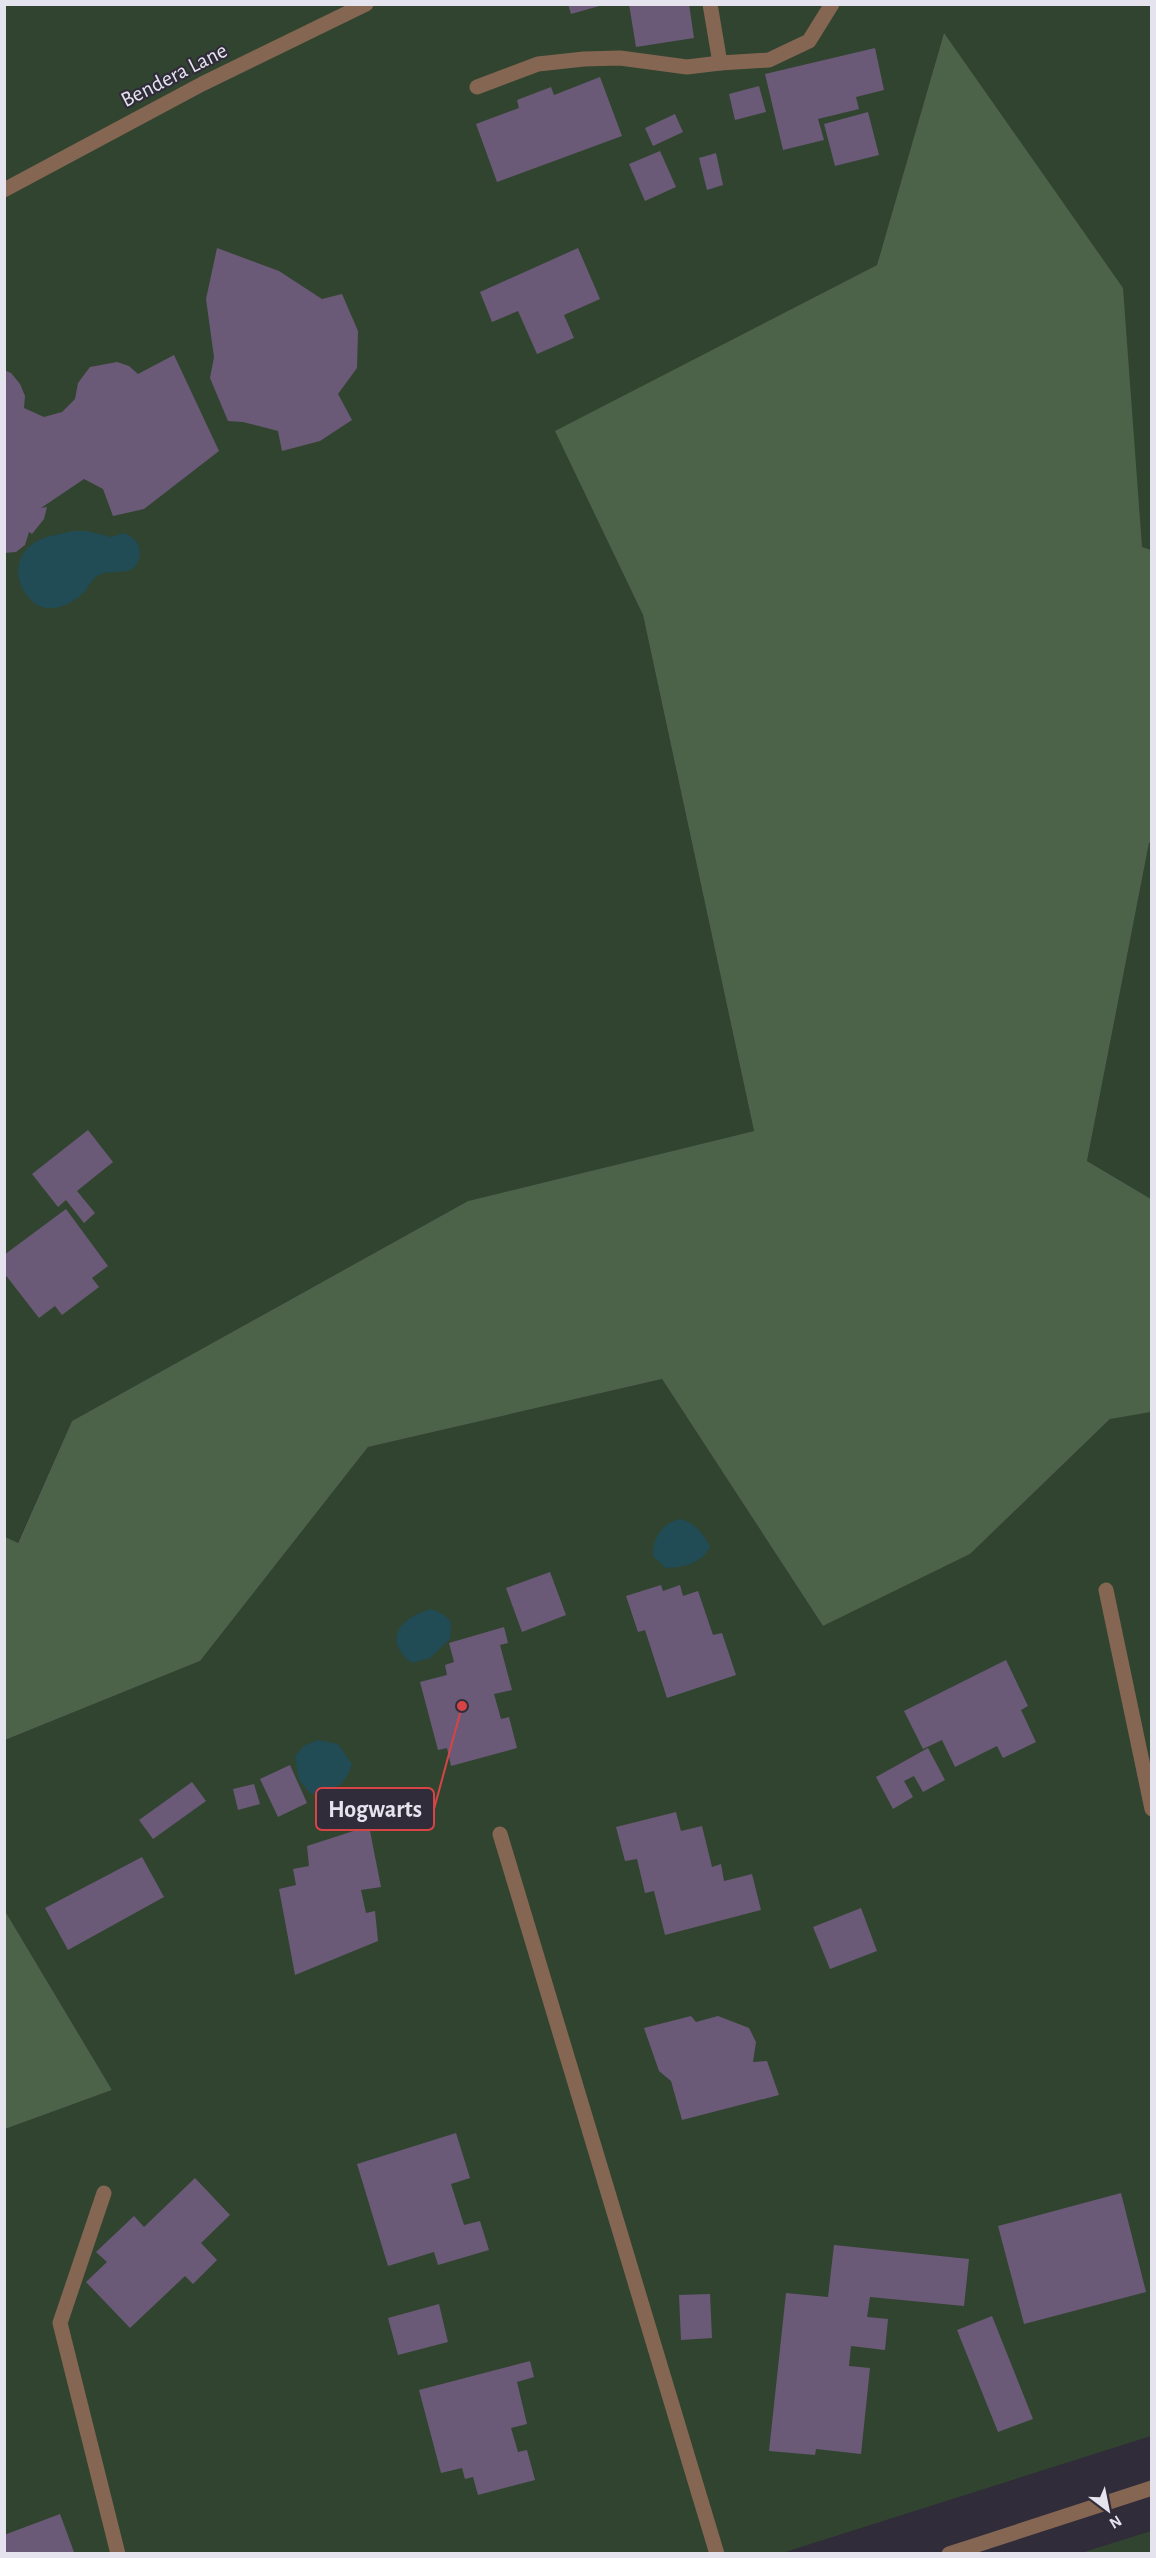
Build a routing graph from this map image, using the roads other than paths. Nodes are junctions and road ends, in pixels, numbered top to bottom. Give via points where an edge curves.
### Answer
1 (366, 4) edge
2 (710, 4) edge
3 (832, 4) edge
4 (720, 63) junction
5 (477, 87) dead end
6 (4, 190) edge
7 (1106, 1590) dead end
8 (1152, 1809) edge
9 (500, 1834) dead end
10 (104, 2193) dead end
11 (1152, 2488) edge
12 (983, 2548) edge
13 (118, 2553) edge
14 (717, 2553) edge
15 (949, 2553) edge

1 - 6 street, Bendera Lane via 202,84
2 - 4 street
3 - 4 street via 809,40 769,60
4 - 5 street via 687,67 620,58 584,58 538,64
7 - 8 street
9 - 14 street
10 - 13 street via 60,2323
11 - 12 street
12 - 15 street

